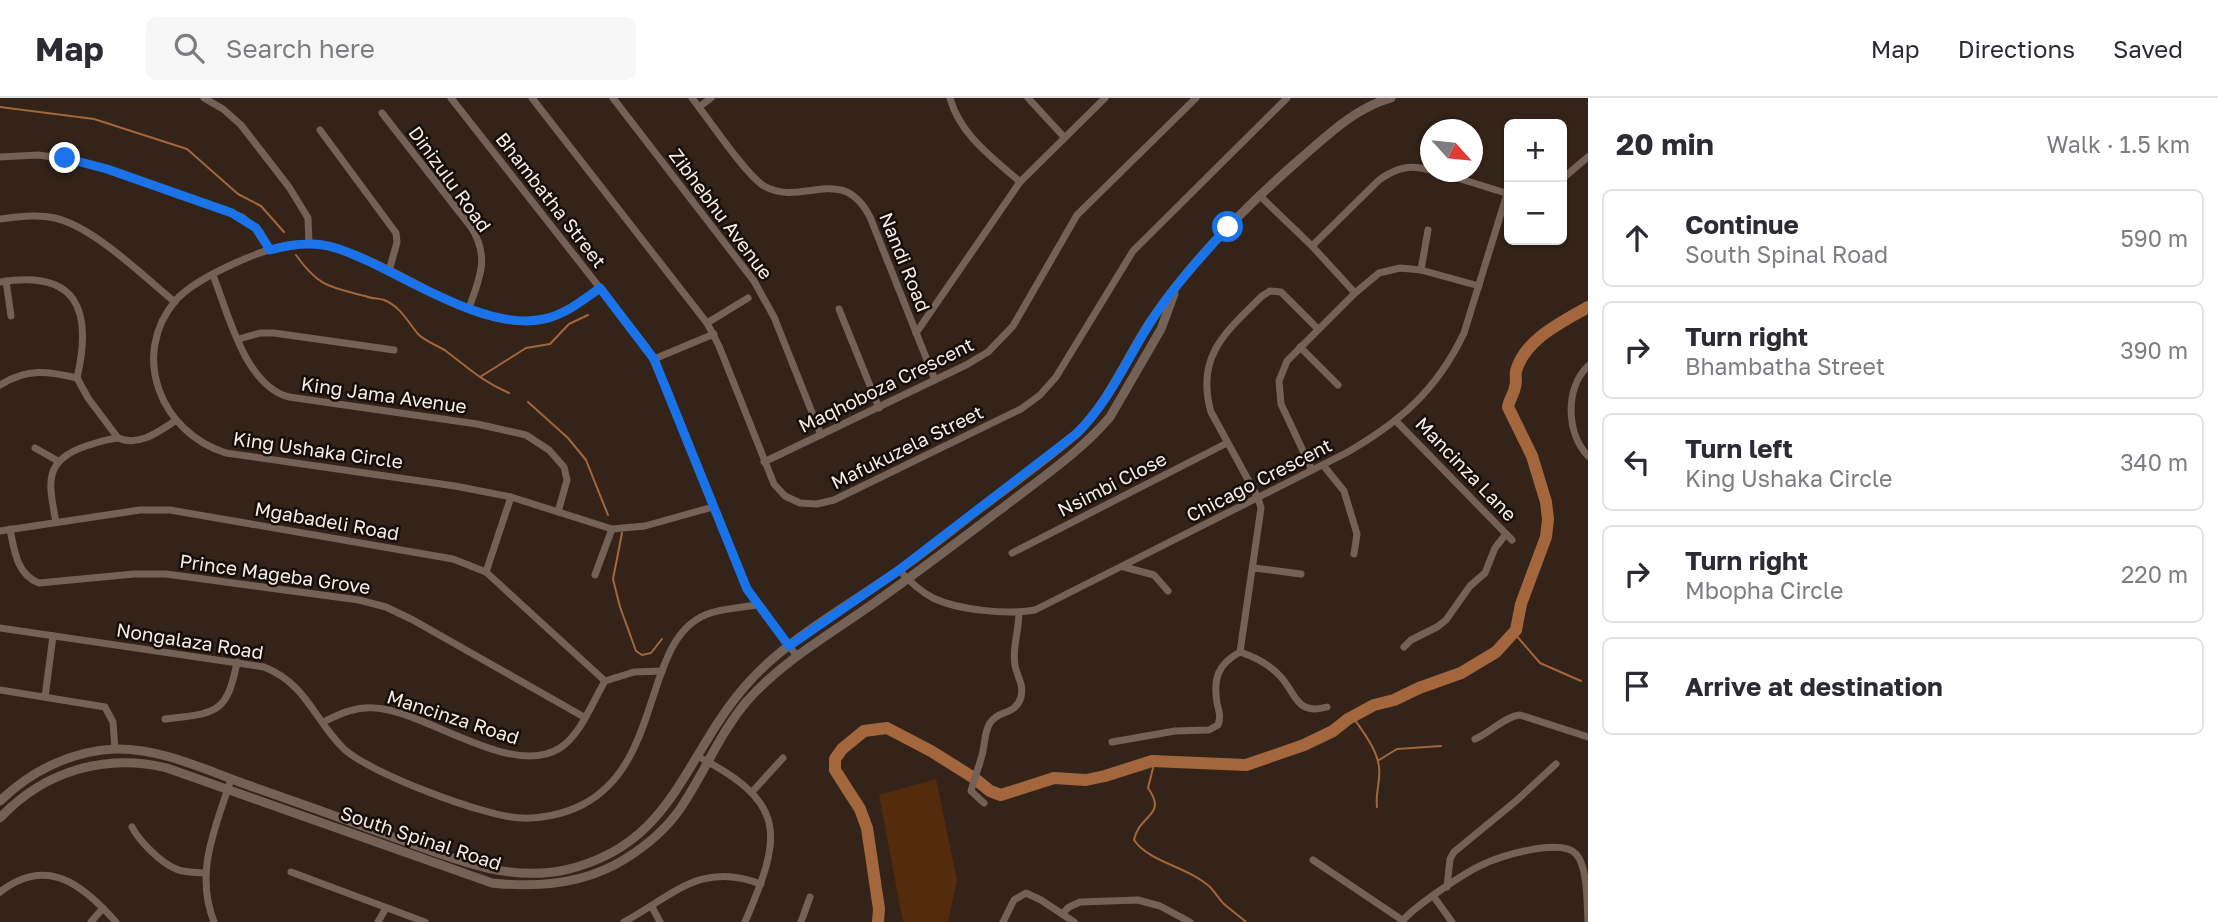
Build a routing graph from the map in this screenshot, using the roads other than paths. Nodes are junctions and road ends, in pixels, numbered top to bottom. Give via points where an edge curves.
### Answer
1 (204, 98) edge
2 (451, 98) edge
3 (532, 98) edge
4 (613, 98) edge
5 (692, 98) edge
6 (711, 98) edge
7 (950, 98) edge
8 (1028, 98) edge
9 (1105, 98) edge
10 (1196, 98) edge
11 (1287, 98) edge
12 (1391, 98) edge
13 (1382, 99) edge
14 (699, 107) junction
15 (382, 113) dead end
16 (320, 130) dead end
17 (1064, 136) junction
18 (0, 157) edge
19 (1588, 157) edge
20 (1420, 168) edge
21 (1567, 175) edge
22 (1475, 182) edge
23 (1020, 183) junction
24 (1504, 193) edge
25 (1259, 195) junction
26 (1504, 207) edge
27 (0, 219) edge
28 (1428, 230) dead end
29 (309, 244) junction
30 (1312, 246) junction
31 (270, 250) junction
32 (1421, 270) junction
33 (389, 271) junction
34 (213, 275) junction
35 (3, 281) edge
36 (1178, 283) junction
37 (1479, 286) junction
38 (600, 288) junction
39 (1354, 293) junction
40 (748, 298) dead end
41 (175, 302) junction
42 (469, 308) junction
43 (839, 309) dead end
44 (10, 316) dead end
45 (707, 323) junction
46 (1318, 329) junction
47 (916, 333) junction
48 (714, 334) junction
49 (239, 339) junction
50 (1300, 346) junction
51 (394, 350) dead end
52 (654, 359) junction
53 (1588, 366) edge
54 (77, 377) junction
55 (935, 380) junction
56 (0, 385) edge
57 (1338, 385) dead end
58 (879, 408) junction
59 (175, 421) junction
60 (1396, 421) junction
61 (821, 435) junction
62 (118, 438) junction
63 (1227, 443) junction
64 (35, 448) dead end
65 (1588, 456) edge
66 (58, 461) junction
67 (764, 462) junction
68 (1323, 465) junction
69 (1312, 470) junction
70 (511, 498) junction
71 (1258, 498) junction
72 (713, 507) junction
73 (558, 512) junction
74 (55, 522) junction
75 (10, 529) junction
76 (612, 529) junction
77 (0, 531) edge
78 (1012, 553) dead end
79 (1354, 555) dead end
80 (1124, 566) junction
81 (1254, 568) junction
82 (899, 570) junction
83 (485, 572) junction
84 (1301, 574) dead end
85 (595, 575) dead end
86 (907, 579) junction
87 (1168, 591) dead end
88 (757, 605) junction
89 (1019, 612) junction
90 (0, 628) edge
91 (53, 636) junction
92 (789, 646) junction
93 (1404, 647) dead end
94 (1241, 652) junction
95 (796, 655) junction
96 (237, 662) junction
97 (662, 671) junction
98 (604, 681) junction
99 (0, 690) edge
100 (46, 696) junction
101 (1327, 707) dead end
102 (584, 718) junction
103 (165, 719) dead end
104 (323, 722) junction
105 (1588, 737) edge
106 (1475, 739) dead end
107 (1112, 742) dead end
108 (115, 749) junction
109 (697, 755) junction
110 (783, 758) dead end
111 (707, 761) junction
112 (1556, 764) dead end
113 (231, 779) junction
114 (228, 790) junction
115 (752, 792) junction
116 (0, 800) edge
117 (984, 803) dead end
118 (0, 818) edge
119 (132, 827) dead end
120 (1313, 860) dead end
121 (291, 872) dead end
122 (204, 873) junction
123 (761, 884) junction
124 (1447, 887) junction
125 (0, 892) edge
126 (810, 897) dead end
127 (1434, 897) junction
128 (1587, 903) edge
129 (652, 907) junction
130 (103, 908) junction
131 (386, 908) junction
132 (1062, 914) junction
133 (1402, 921) edge
134 (90, 922) edge
135 (116, 922) edge
136 (214, 922) edge
137 (378, 922) edge
138 (425, 922) edge
139 (624, 922) edge
140 (660, 922) edge
141 (745, 922) edge
142 (801, 922) edge
143 (1003, 922) edge
144 (1074, 922) edge
145 (1190, 922) edge
146 (1452, 922) edge
147 (1588, 922) edge

1 - 29 street via 242,125 289,187 308,218
2 - 38 street, Bhambatha Street
3 - 45 street, Mafukuzela Street
4 - 61 street, Zibhebhu Avenue via 754,281 774,317
5 - 14 street, Nandi Road
6 - 14 street
7 - 23 street via 967,131
8 - 17 street
9 - 17 street
10 - 55 street, Maqhoboza Crescent via 1077,215 1004,337 980,358
11 - 67 street, Mafukuzela Street via 1133,251 1056,377 1032,402 825,503 800,503 785,496
12 - 13 street, South Spinal Road
13 - 25 street, South Spinal Road via 1347,119
14 - 47 street, Nandi Road via 764,186 784,191 834,188 855,196 870,216
15 - 42 street, Dinizulu Road via 475,234 483,260
16 - 33 street via 393,227 397,242
17 - 23 street
18 - 31 street via 54,156 107,169 242,218 256,228
19 - 21 street
20 - 30 street via 1410,166 1379,180
22 - 24 street
23 - 47 street
25 - 30 street
25 - 36 street, South Spinal Road
26 - 37 street, Chicago Crescent
27 - 41 street via 41,216 75,224
28 - 32 street
29 - 31 street, King Ushaka Circle
29 - 33 street, King Ushaka Circle via 339,249
30 - 39 street
31 - 34 street, King Ushaka Circle
32 - 37 street
32 - 39 street via 1390,269 1370,278
33 - 42 street, King Ushaka Circle
34 - 41 street, King Ushaka Circle
34 - 49 street, King Jama Avenue
35 - 44 street
35 - 54 street via 50,281 69,295 84,332
36 - 82 street, South Spinal Road via 1088,421
36 - 86 street, South Spinal Road via 1161,329 1100,429
37 - 60 street, Chicago Crescent via 1446,369
38 - 42 street, King Ushaka Circle via 544,319 510,321
38 - 52 street, Bhambatha Street
39 - 46 street
40 - 45 street
41 - 59 street, King Ushaka Circle via 159,331 154,365 157,385
43 - 58 street
45 - 48 street, Mafukuzela Street
46 - 50 street
46 - 63 street via 1281,292 1270,291 1218,342 1208,368 1207,397
47 - 55 street, Nandi Road
48 - 52 street
48 - 67 street, Mafukuzela Street
49 - 51 street via 268,332
49 - 73 street, King Jama Avenue via 258,377 284,396 485,425 534,439 559,461 566,474
50 - 57 street
50 - 69 street via 1282,369 1279,392
52 - 72 street, Bhambatha Street
53 - 65 street via 1574,386 1571,406 1578,440
54 - 56 street via 37,371
54 - 62 street
55 - 58 street, Maqhoboza Crescent
58 - 61 street, Maqhoboza Crescent
59 - 62 street via 140,440
59 - 70 street, King Ushaka Circle via 194,438 226,453
60 - 68 street, Chicago Crescent
60 - 93 street, Mancinza Lane via 1509,537 1495,548 1485,573 1446,620
61 - 67 street, Maqhoboza Crescent
62 - 66 street via 73,451
63 - 71 street
63 - 78 street, Nsimbi Close
64 - 66 street
66 - 74 street via 50,481
68 - 69 street, Chicago Crescent
68 - 79 street via 1344,491 1357,534
69 - 71 street, Chicago Crescent
70 - 73 street, King Ushaka Circle
70 - 83 street
71 - 80 street, Chicago Crescent
71 - 81 street via 1262,517
72 - 76 street, King Ushaka Circle via 645,526
72 - 88 street, Bhambatha Street
73 - 76 street, King Ushaka Circle
74 - 75 street, Mgabadeli Road
74 - 83 street, Mgabadeli Road via 170,510 445,557
75 - 77 street, Mgabadeli Road
75 - 102 street, Prince Mageba Grove via 22,571 39,583 166,574 386,607
76 - 85 street
80 - 87 street via 1154,575
80 - 89 street, Chicago Crescent via 1035,610
81 - 84 street
81 - 94 street
82 - 86 street, Chicago Crescent
82 - 92 street, South Spinal Road
83 - 98 street, Mgabadeli Road
86 - 89 street, Chicago Crescent via 944,602
86 - 95 street, South Spinal Road
88 - 92 street, Bhambatha Street
88 - 97 street, Nongalaza Road via 706,614 691,623
89 - 117 street via 1013,644 1021,696 1013,710 999,715 987,729 971,790
90 - 91 street, Nongalaza Road
91 - 96 street, Nongalaza Road
91 - 100 street
92 - 95 street, Bhambatha Street
92 - 109 street, South Spinal Road via 740,692
94 - 101 street via 1272,668 1308,709
94 - 107 street via 1216,673 1220,720 1214,728
95 - 111 street, South Spinal Road via 745,704
96 - 103 street via 230,692 218,707 204,714
96 - 104 street, Nongalaza Road via 287,678
97 - 98 street via 634,672
97 - 104 street, Nongalaza Road via 645,725 623,769 607,788 582,805 547,816 497,814 390,776 350,754
98 - 102 street, Mancinza Road
99 - 100 street
100 - 108 street via 105,707 113,722
102 - 104 street, Mancinza Road via 560,748 533,757 499,751 376,708 359,708
105 - 106 street via 1520,715
108 - 113 street, South Spinal Road via 173,758
108 - 116 street, South Spinal Road via 58,762
109 - 111 street
109 - 113 street, South Spinal Road via 665,808 640,833 607,855 542,873 502,872 468,864
110 - 115 street
111 - 114 street, South Spinal Road via 679,811 626,858 595,874 538,886 492,883 468,876
111 - 115 street
112 - 124 street via 1454,852
113 - 114 street
114 - 118 street, South Spinal Road via 152,764 117,761 93,764 45,782
114 - 122 street
115 - 123 street via 766,811 771,834 771,855
119 - 122 street via 139,839 177,870
120 - 133 street
121 - 131 street
122 - 136 street
123 - 129 street via 711,876
123 - 141 street
124 - 127 street
124 - 128 street via 1498,858 1561,846 1580,860
125 - 130 street via 29,876 50,875 75,883
126 - 142 street
127 - 133 street
127 - 146 street
128 - 147 street
129 - 139 street
129 - 140 street
130 - 134 street
130 - 135 street
131 - 137 street
131 - 138 street
132 - 143 street via 1026,893 1014,900
132 - 144 street
132 - 145 street via 1080,902 1138,900 1160,905

